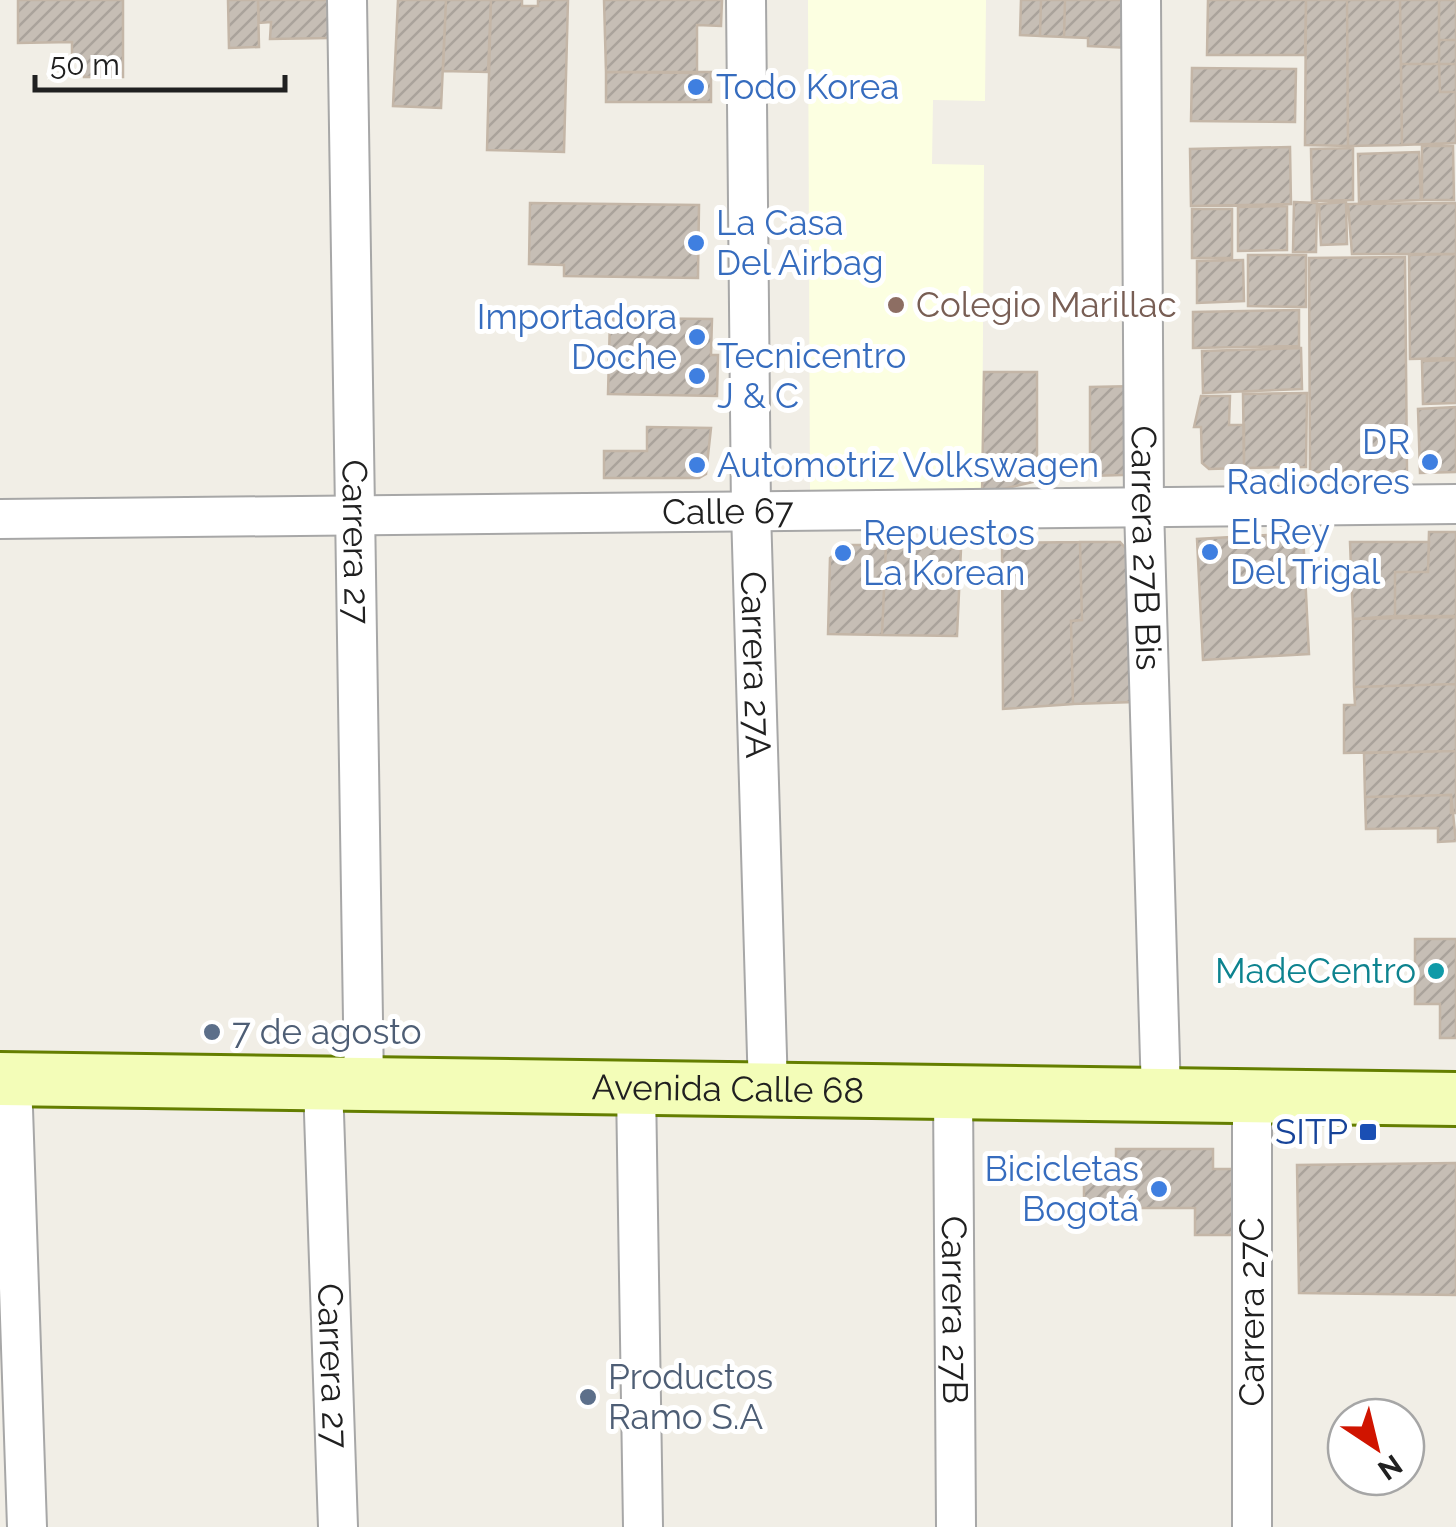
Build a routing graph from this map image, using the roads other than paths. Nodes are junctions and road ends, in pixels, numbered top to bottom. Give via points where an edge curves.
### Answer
1 (347, 0) edge
2 (746, 0) edge
3 (1141, 0) edge
4 (1456, 504) edge
5 (1144, 506) junction
6 (751, 510) junction
7 (354, 515) junction
8 (0, 519) edge
9 (6, 1079) edge
10 (343, 1084) junction
11 (636, 1088) junction
12 (768, 1090) junction
13 (953, 1092) junction
14 (1161, 1096) junction
15 (1252, 1096) junction
16 (1456, 1099) edge
17 (27, 1527) edge
18 (338, 1527) edge
19 (643, 1527) edge
20 (956, 1527) edge
21 (1252, 1527) edge

1 - 7 street, Carrera 27
2 - 6 street, Carrera 27A
3 - 5 street, Carrera 27B Bis
4 - 5 street, Calle 67
5 - 6 street, Calle 67
5 - 14 street, Carrera 27B Bis
6 - 7 street, Calle 67
6 - 12 street, Carrera 27A
7 - 8 street, Calle 67
7 - 10 street, Carrera 27
9 - 10 main road, Avenida Calle 68
9 - 17 street
10 - 11 main road, Avenida Calle 68
10 - 18 street, Carrera 27
11 - 12 main road, Avenida Calle 68
11 - 19 street
12 - 13 main road, Avenida Calle 68
13 - 14 main road, Avenida Calle 68
13 - 20 street, Carrera 27B
14 - 15 main road, Avenida Calle 68
15 - 16 main road, Avenida Calle 68
15 - 21 street, Carrera 27C

